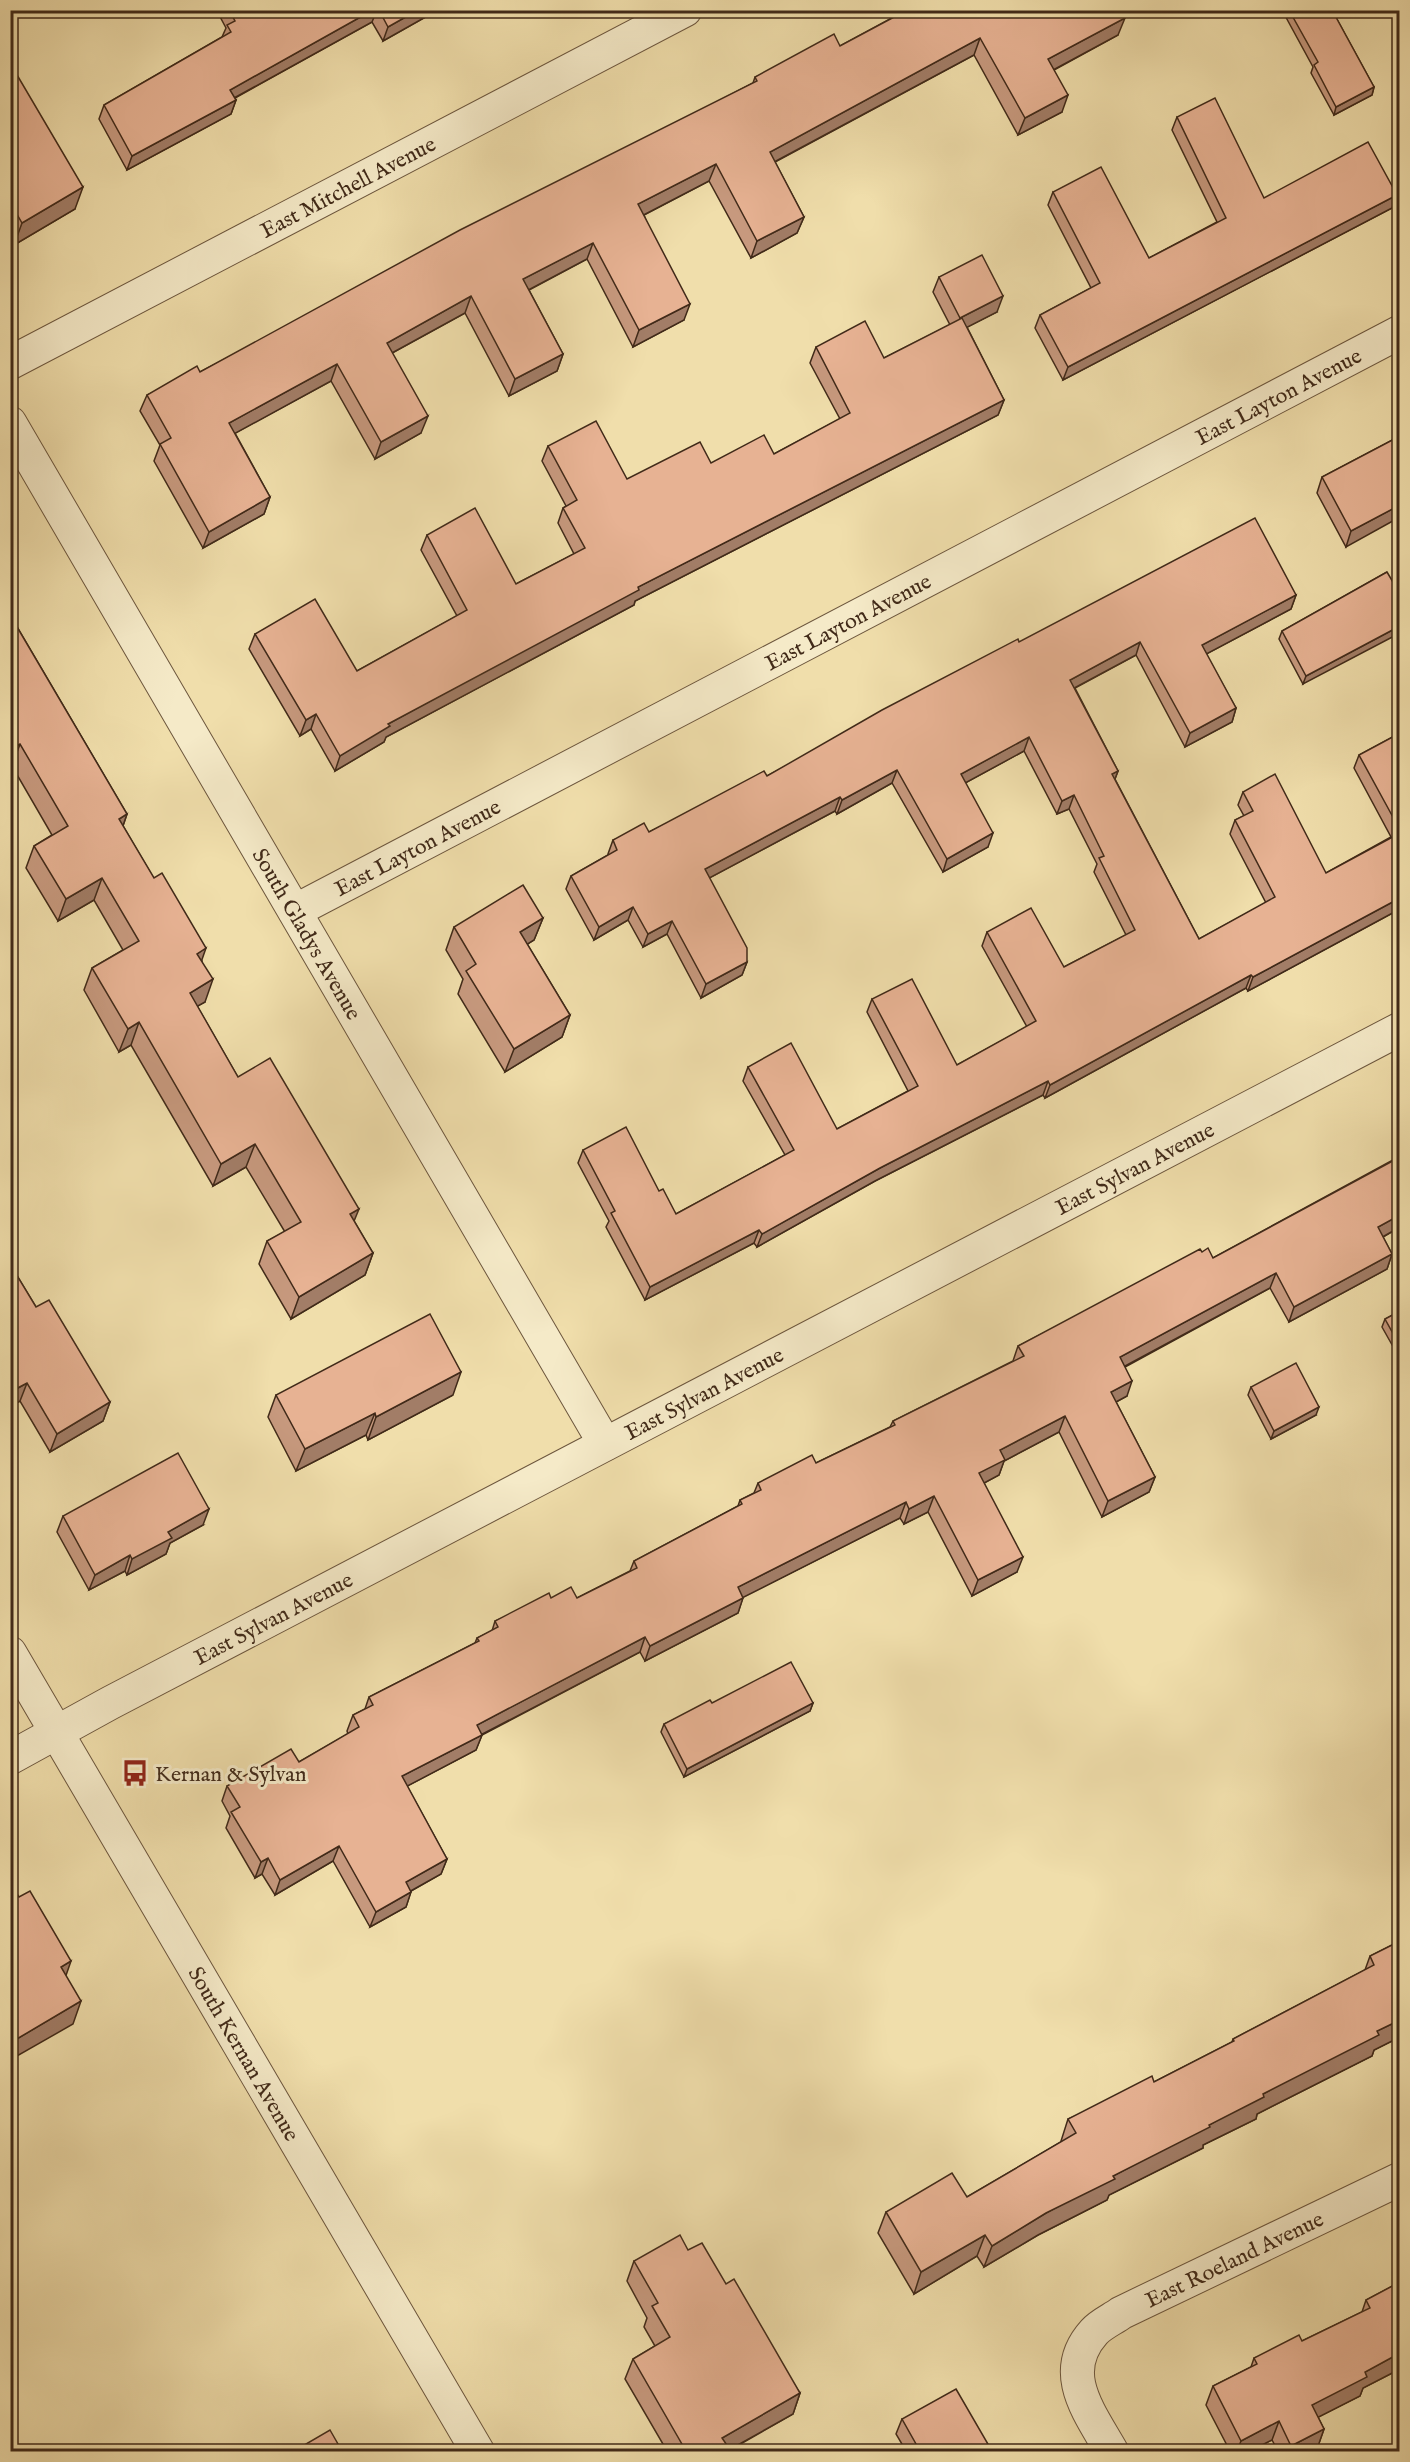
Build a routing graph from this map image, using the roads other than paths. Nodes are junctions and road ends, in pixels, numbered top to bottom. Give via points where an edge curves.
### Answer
1 (685, 10) edge
2 (1400, 332) edge
3 (10, 363) edge
4 (10, 423) edge
5 (295, 912) junction
6 (1400, 1029) edge
7 (605, 1444) junction
8 (10, 1653) edge
9 (55, 1732) junction
10 (10, 1758) edge
11 (1400, 2179) edge
12 (478, 2451) edge
13 (1112, 2451) edge

1 - 3 street, East Mitchell Avenue
2 - 5 street, East Layton Avenue
4 - 5 street, South Gladys Avenue
5 - 7 street, South Gladys Avenue
6 - 7 street, East Sylvan Avenue
7 - 9 street, East Sylvan Avenue
8 - 9 street, South Kernan Avenue
9 - 10 street, East Sylvan Avenue
9 - 12 street, South Kernan Avenue
11 - 13 street, East Roeland Avenue via 1121,2313 1095,2331 1080,2352 1077,2382 1087,2409

